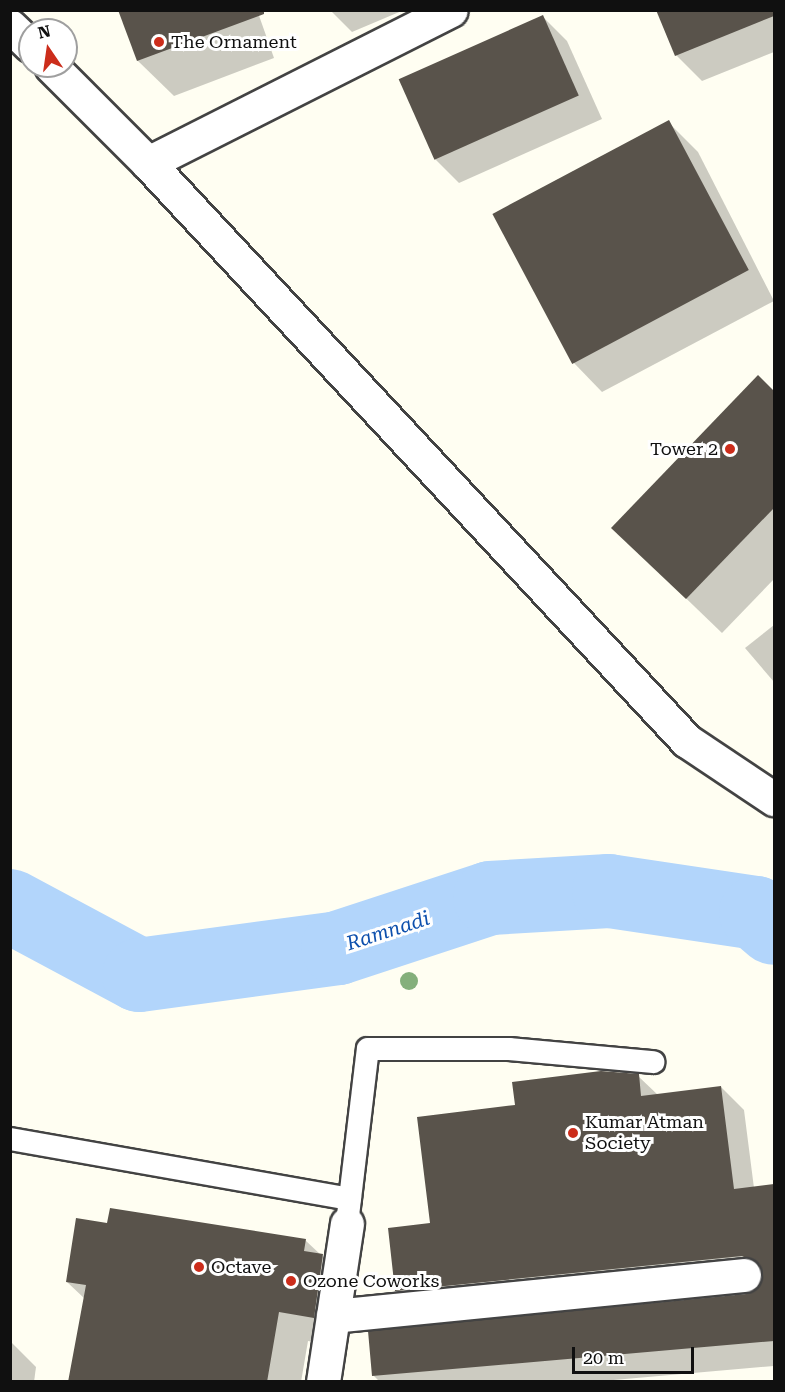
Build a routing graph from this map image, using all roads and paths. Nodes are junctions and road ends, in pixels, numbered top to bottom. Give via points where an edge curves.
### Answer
1 (451, 10) edge
2 (63, 78) edge
3 (148, 163) junction
4 (774, 799) edge
5 (653, 1062) dead end
6 (10, 1139) edge
7 (349, 1212) junction
8 (744, 1275) dead end
9 (333, 1316) junction
10 (323, 1382) edge

1 - 3 street
2 - 3 street
3 - 4 street via 687,741
5 - 7 lane via 509,1049 368,1049
6 - 7 lane
7 - 9 street
8 - 9 street
9 - 10 street

